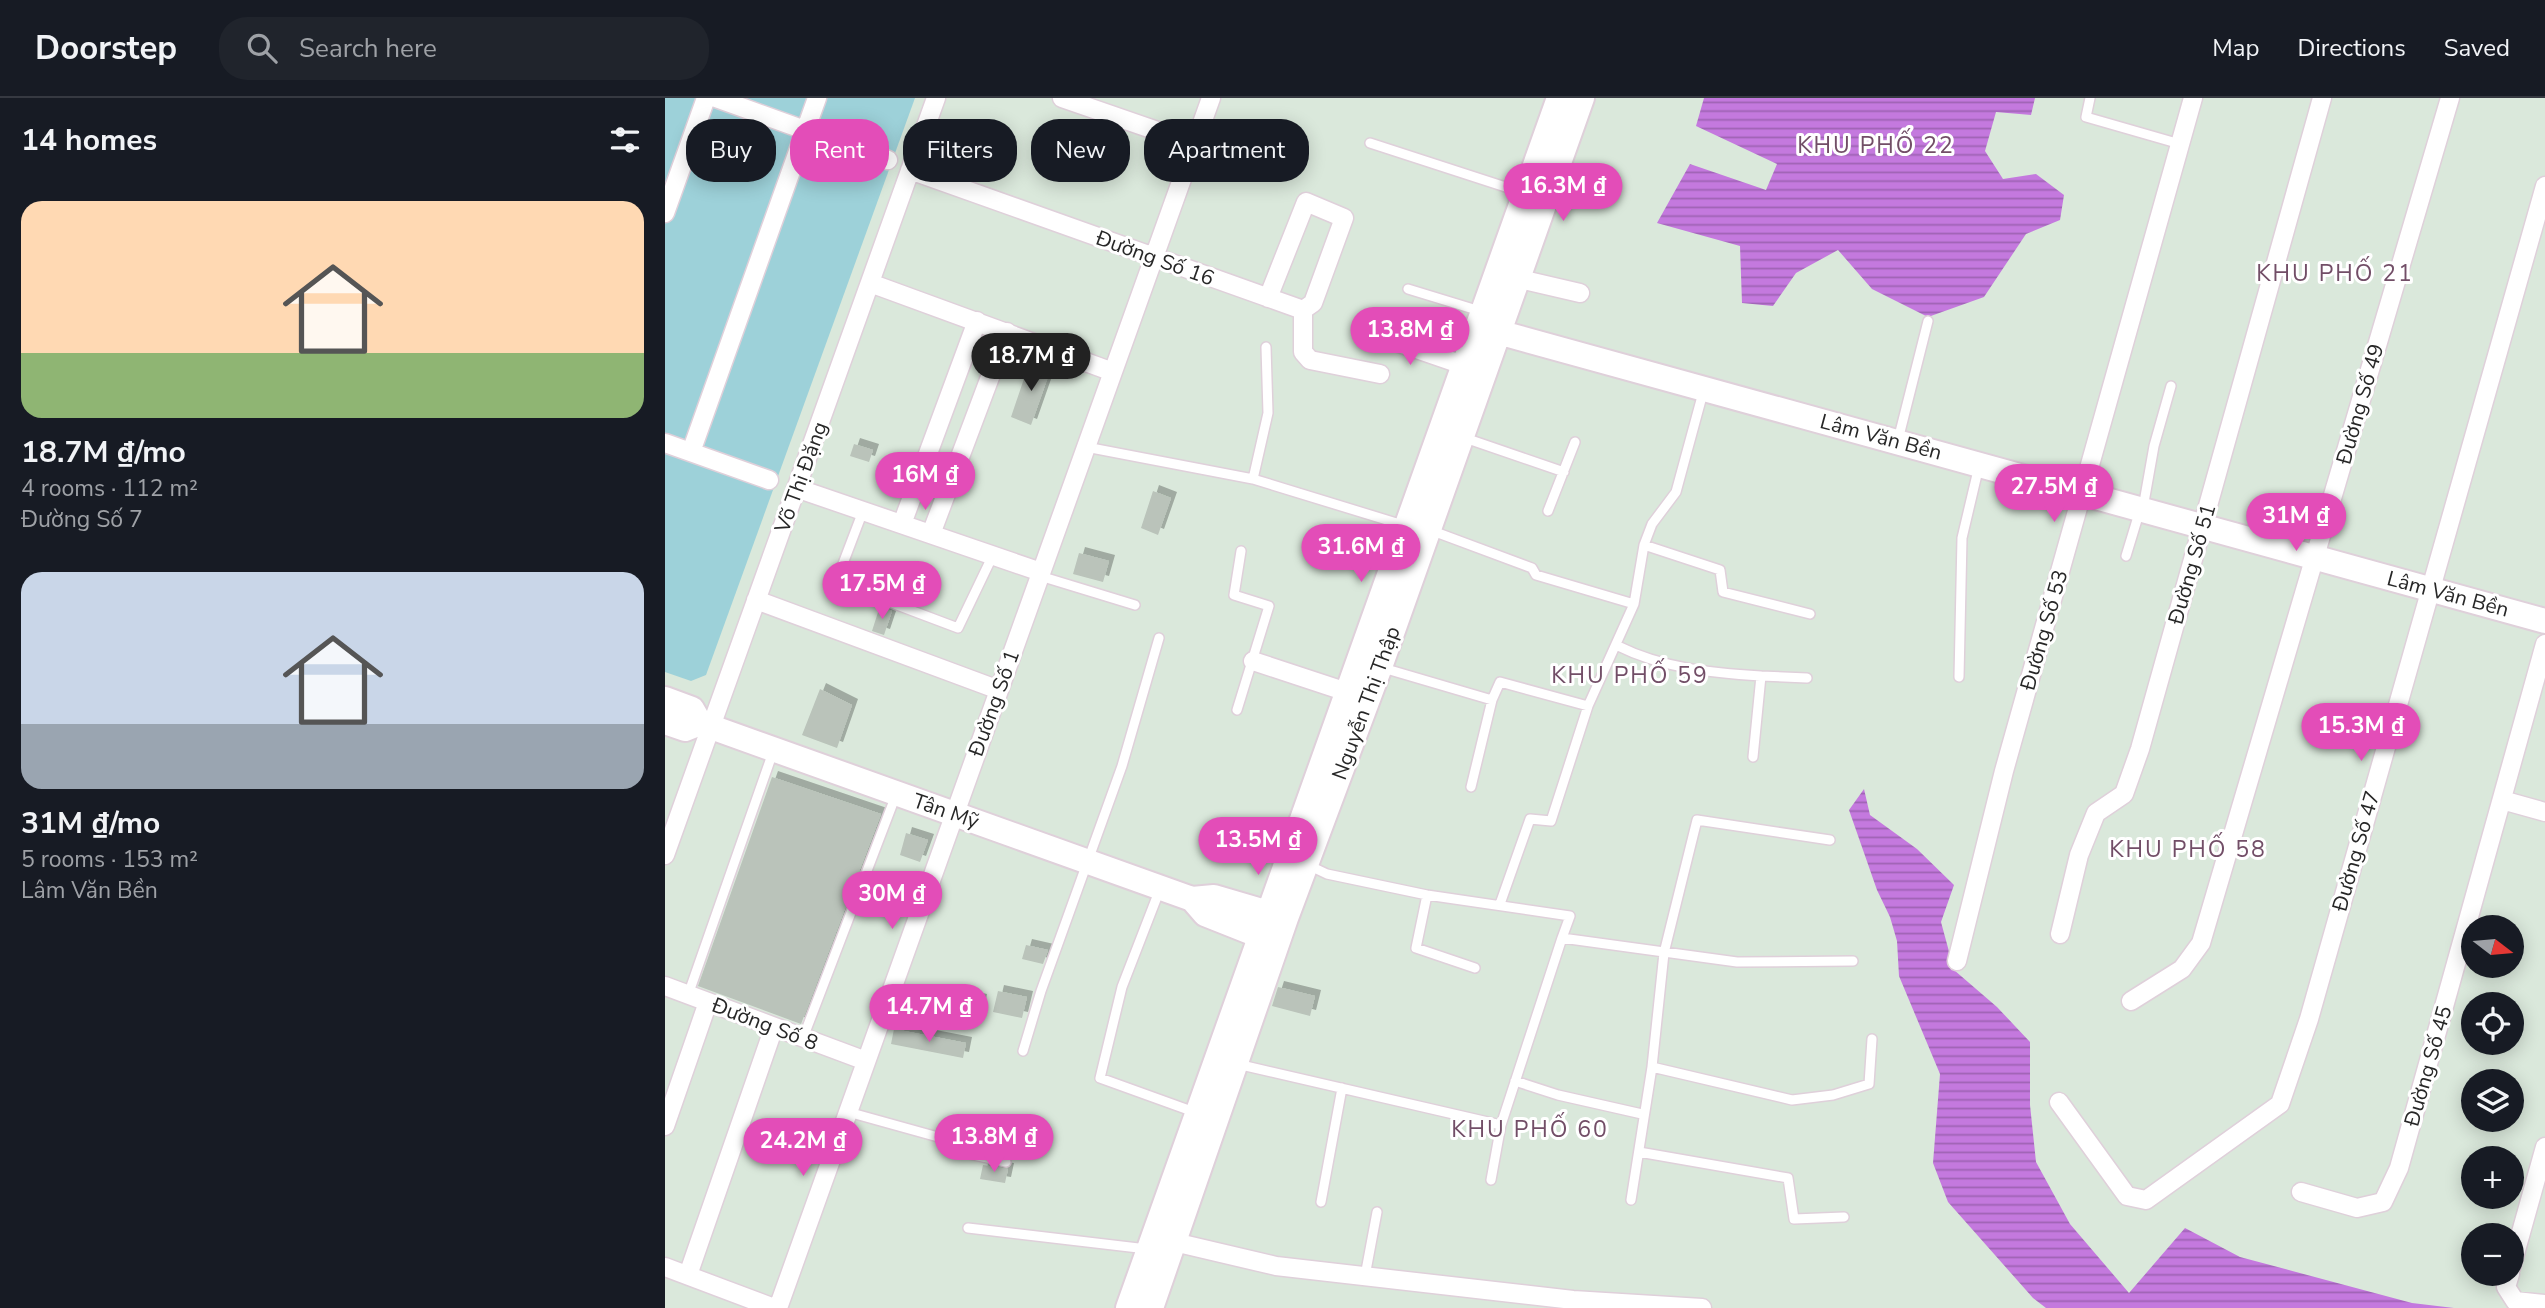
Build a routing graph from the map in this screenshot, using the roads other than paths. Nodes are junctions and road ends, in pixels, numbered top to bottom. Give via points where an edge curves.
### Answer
1 (706, 98) edge
2 (716, 98) edge
3 (817, 98) edge
4 (936, 98) edge
5 (1062, 98) edge
6 (1211, 98) edge
7 (1559, 98) edge
8 (1583, 98) edge
9 (2090, 98) edge
10 (2193, 98) edge
11 (2322, 98) edge
12 (2450, 98) edge
13 (809, 119) edge
14 (929, 119) edge
15 (1204, 119) edge
16 (790, 125) edge
17 (1144, 126) edge
18 (1370, 143) dead end
19 (2180, 144) junction
20 (790, 173) edge
21 (907, 182) edge
22 (944, 182) edge
23 (1181, 182) edge
24 (2545, 186) edge
25 (1526, 194) junction
26 (665, 213) edge
27 (1154, 258) junction
28 (1520, 279) junction
29 (870, 283) junction
30 (1408, 289) dead end
31 (1580, 293) dead end
32 (1268, 298) junction
33 (1303, 310) junction
34 (977, 321) junction
35 (1928, 321) dead end
36 (1489, 324) junction
37 (1007, 332) junction
38 (1367, 332) dead end
39 (1266, 347) dead end
40 (1466, 366) junction
41 (1113, 372) junction
42 (1380, 374) dead end
43 (2171, 386) dead end
44 (1705, 389) junction
45 (1463, 437) junction
46 (1575, 442) dead end
47 (1898, 442) junction
48 (665, 443) edge
49 (1086, 447) junction
50 (691, 452) junction
51 (1979, 464) junction
52 (1563, 472) junction
53 (1253, 479) junction
54 (769, 480) dead end
55 (796, 488) junction
56 (2083, 493) junction
57 (2141, 509) junction
58 (863, 510) junction
59 (1548, 512) dead end
60 (902, 524) junction
61 (2202, 526) junction
62 (1417, 527) junction
63 (931, 534) junction
64 (1644, 545) junction
65 (1241, 551) dead end
66 (993, 555) junction
67 (2126, 556) dead end
68 (2315, 557) junction
69 (1041, 574) junction
70 (2431, 589) junction
71 (756, 600) junction
72 (1634, 604) junction
73 (1135, 605) dead end
74 (1810, 614) dead end
75 (2545, 621) edge
76 (1159, 638) dead end
77 (2545, 644) edge
78 (1618, 646) junction
79 (1253, 661) junction
80 (1380, 667) junction
81 (1761, 676) junction
82 (1959, 677) dead end
83 (1807, 678) dead end
84 (999, 690) junction
85 (1347, 692) junction
86 (665, 699) edge
87 (1492, 700) junction
88 (1588, 706) junction
89 (1237, 710) dead end
90 (665, 722) edge
91 (705, 725) junction
92 (773, 750) junction
93 (1753, 757) dead end
94 (1471, 787) dead end
95 (897, 794) junction
96 (2502, 800) junction
97 (2545, 812) edge
98 (954, 814) junction
99 (1830, 841) dead end
100 (665, 855) edge
101 (1088, 862) junction
102 (1298, 862) junction
103 (1160, 888) junction
104 (1427, 895) junction
105 (1192, 899) junction
106 (1500, 904) junction
107 (1276, 915) junction
108 (2060, 934) dead end
109 (1562, 938) junction
110 (1269, 940) junction
111 (1664, 953) junction
112 (1853, 961) dead end
113 (1957, 961) dead end
114 (1475, 968) dead end
115 (665, 986) edge
116 (688, 995) junction
117 (2131, 1001) dead end
118 (708, 1002) junction
119 (775, 1027) junction
120 (803, 1038) junction
121 (1872, 1039) dead end
122 (1023, 1051) dead end
123 (866, 1062) junction
124 (1235, 1064) junction
125 (1652, 1066) junction
126 (1515, 1081) junction
127 (1342, 1088) junction
128 (2059, 1102) dead end
129 (848, 1112) junction
130 (1198, 1113) junction
131 (1642, 1114) junction
132 (1501, 1125) junction
133 (665, 1126) edge
134 (1011, 1130) dead end
135 (938, 1137) junction
136 (2545, 1147) edge
137 (1639, 1152) junction
138 (1006, 1162) dead end
139 (1491, 1180) dead end
140 (2301, 1192) dead end
141 (1631, 1200) dead end
142 (1321, 1202) dead end
143 (1377, 1212) dead end
144 (1844, 1217) dead end
145 (2524, 1223) edge
146 (968, 1228) dead end
147 (1174, 1242) junction
148 (1149, 1249) junction
149 (665, 1267) edge
150 (688, 1275) junction
151 (1365, 1276) junction
152 (2507, 1286) edge
153 (1573, 1304) edge
154 (2545, 1304) edge
155 (776, 1308) edge
156 (1128, 1308) edge
157 (1151, 1308) edge
158 (1702, 1308) edge

1 - 26 street
2 - 16 street
3 - 13 street
4 - 14 street, Võ Thị Đặng
5 - 17 street
6 - 15 street, Đường Số 1
7 - 25 main road, Nguyễn Thị Thập
8 - 28 main road, Nguyễn Thị Thập
9 - 19 lane via 2085,117
10 - 19 street, Đường Số 53
11 - 61 street, Đường Số 51
12 - 68 street, Đường Số 49
18 - 25 lane
19 - 56 street, Đường Số 53
20 - 50 street
21 - 29 street, Võ Thị Đặng
22 - 27 street, Đường Số 16
23 - 27 street, Đường Số 1
24 - 70 street, Đường Số 47
25 - 36 main road, Nguyễn Thị Thập
27 - 32 street, Đường Số 16
27 - 41 street, Đường Số 1
28 - 31 street
28 - 36 main road, Nguyễn Thị Thập
29 - 34 street
29 - 55 street, Võ Thị Đặng
30 - 36 lane
32 - 33 street, Đường Số 16
32 - 33 street via 1306,202 1343,218 1313,303
33 - 42 street via 1303,352 1310,360
34 - 37 street
34 - 60 street
35 - 47 lane
36 - 40 main road, Nguyễn Thị Thập
36 - 44 main road, Lâm Văn Bền
36 - 45 main road, Nguyễn Thị Thập
37 - 41 street
37 - 63 street
38 - 40 street
39 - 53 lane via 1268,413
40 - 62 main road, Nguyễn Thị Thập
41 - 49 street, Đường Số 1
43 - 57 lane
44 - 47 main road, Lâm Văn Bền
44 - 64 lane via 1677,492 1652,524
45 - 52 lane
45 - 62 main road, Nguyễn Thị Thập
46 - 52 lane
47 - 51 main road, Lâm Văn Bền
48 - 50 street
49 - 53 lane
49 - 69 street, Đường Số 1
50 - 54 street
51 - 56 main road, Lâm Văn Bền
51 - 82 lane via 1962,538
52 - 59 lane
53 - 62 lane
55 - 58 street
55 - 71 street, Võ Thị Đặng
56 - 57 main road, Lâm Văn Bền
56 - 113 street, Đường Số 53 via 2004,771
57 - 61 main road, Lâm Văn Bền
57 - 67 lane
58 - 60 street
58 - 66 lane via 836,582 958,628
60 - 63 street
61 - 68 main road, Lâm Văn Bền
61 - 108 street, Đường Số 51 via 2140,749 2124,794 2096,813 2079,855
62 - 72 lane via 1532,568 1536,575
62 - 80 main road, Nguyễn Thị Thập
62 - 85 main road, Nguyễn Thị Thập
63 - 66 street
64 - 72 lane
64 - 74 lane via 1720,570 1723,592
65 - 79 lane via 1234,595 1269,606
66 - 69 street
68 - 70 main road, Lâm Văn Bền
68 - 117 street, Đường Số 49 via 2201,943 2182,969
69 - 73 lane
69 - 84 street, Đường Số 1
70 - 75 main road, Lâm Văn Bền
70 - 128 street, Đường Số 47 via 2309,1019 2280,1104 2146,1200 2127,1196
71 - 84 street
71 - 91 street, Võ Thị Đặng
72 - 78 lane
76 - 101 lane
77 - 96 street, Đường Số 45
78 - 81 lane via 1709,673
78 - 88 lane
79 - 85 street
79 - 89 lane
80 - 87 lane
80 - 102 main road, Nguyễn Thị Thập
81 - 83 lane
81 - 93 lane
84 - 98 street, Đường Số 1
85 - 102 main road, Nguyễn Thị Thập
86 - 91 main road, Tân Mỹ via 692,709
87 - 88 lane via 1500,682
87 - 94 lane
88 - 106 lane via 1551,821 1530,819
90 - 91 main road, Tân Mỹ via 685,729
91 - 92 main road, Tân Mỹ
91 - 100 street, Võ Thị Đặng
92 - 95 main road, Tân Mỹ
92 - 116 lane
95 - 98 main road, Tân Mỹ
95 - 120 lane
96 - 97 street
96 - 140 street, Đường Số 45 via 2399,1168 2383,1202 2357,1208
98 - 101 main road, Tân Mỹ
98 - 123 street, Đường Số 1
99 - 111 lane via 1697,820
101 - 103 main road, Tân Mỹ
101 - 122 lane
102 - 104 lane via 1327,874
102 - 107 main road, Nguyễn Thị Thập
103 - 105 main road, Tân Mỹ
103 - 130 lane via 1122,987 1100,1078
104 - 106 lane
104 - 114 lane via 1416,948
105 - 107 main road, Tân Mỹ via 1214,897
105 - 110 main road, Tân Mỹ via 1205,915
106 - 109 lane via 1570,916
107 - 110 main road, Nguyễn Thị Thập
109 - 111 lane
109 - 126 lane
110 - 124 main road, Nguyễn Thị Thập
110 - 130 main road, Nguyễn Thị Thập
111 - 112 lane via 1737,962
111 - 125 lane
115 - 116 street, Đường Số 8
116 - 118 street, Đường Số 8
118 - 119 street, Đường Số 8
118 - 133 street
119 - 120 street, Đường Số 8
119 - 150 street
120 - 123 street, Đường Số 8
121 - 125 lane via 1869,1084 1833,1095 1792,1100
123 - 129 street, Đường Số 1
124 - 127 lane
124 - 147 main road, Nguyễn Thị Thập
125 - 131 lane
126 - 131 lane
126 - 132 lane
127 - 132 lane
127 - 142 lane
129 - 135 lane
129 - 155 street, Đường Số 1
130 - 148 main road, Nguyễn Thị Thập
131 - 137 lane
132 - 139 lane
134 - 135 lane via 954,1121
135 - 138 lane via 964,1153
136 - 145 street
137 - 141 lane
137 - 144 lane via 1788,1178 1794,1220
143 - 151 lane
146 - 148 lane
147 - 151 street via 1276,1266
147 - 157 main road, Nguyễn Thị Thập
148 - 156 main road, Nguyễn Thị Thập
149 - 150 street
150 - 155 street
151 - 153 street
152 - 154 street via 2515,1301
153 - 158 street

